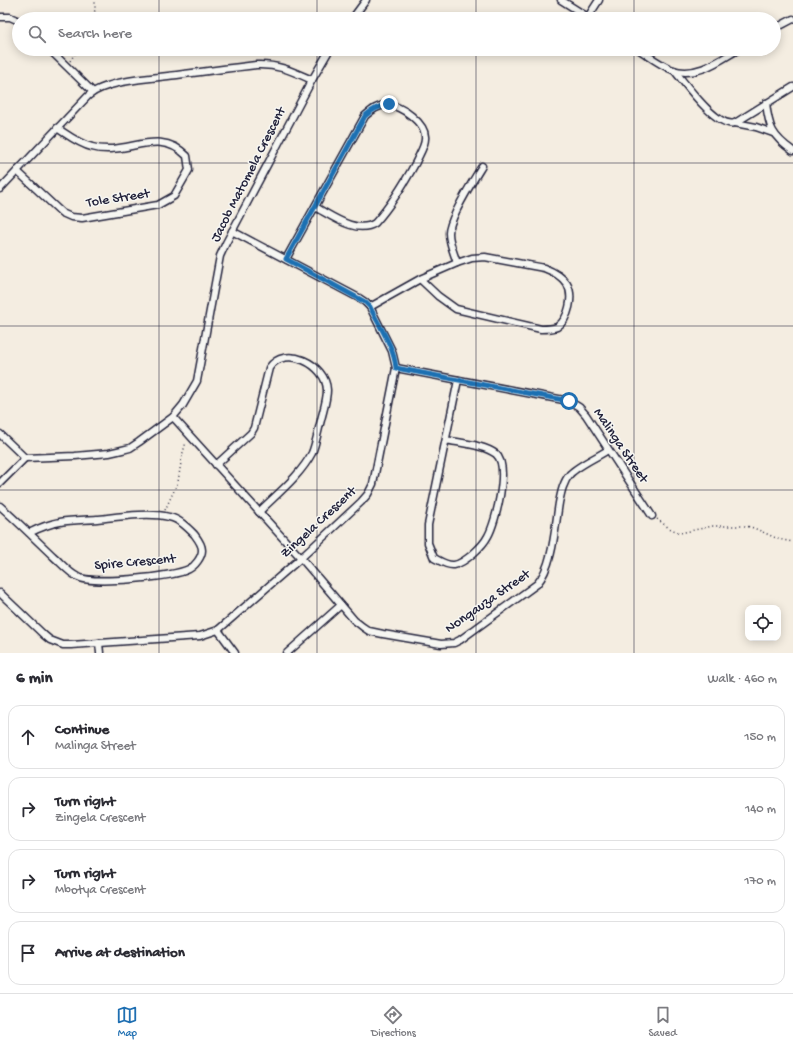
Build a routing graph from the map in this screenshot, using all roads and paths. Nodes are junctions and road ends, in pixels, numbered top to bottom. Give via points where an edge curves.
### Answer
1 (366, 0) edge
2 (561, 0) edge
3 (599, 0) edge
4 (96, 1) edge
5 (94, 12) edge
6 (357, 12) edge
7 (580, 12) edge
8 (592, 12) edge
9 (0, 17) edge
10 (12, 18) edge
11 (793, 19) edge
12 (781, 26) edge
13 (56, 56) edge
14 (73, 56) edge
15 (326, 56) edge
16 (650, 56) edge
17 (727, 56) edge
18 (66, 66) junction
19 (674, 70) junction
20 (312, 80) junction
21 (793, 87) edge
22 (93, 92) junction
23 (766, 104) junction
24 (735, 123) junction
25 (57, 128) junction
26 (773, 133) junction
27 (793, 151) edge
28 (482, 166) dead end
29 (17, 171) junction
30 (0, 189) edge
31 (315, 207) junction
32 (232, 231) junction
33 (286, 259) junction
34 (457, 263) junction
35 (420, 279) junction
36 (370, 307) junction
37 (396, 368) junction
38 (458, 380) junction
39 (173, 417) junction
40 (0, 434) edge
41 (189, 435) junction
42 (446, 440) junction
43 (608, 450) junction
44 (24, 458) junction
45 (216, 465) junction
46 (0, 483) edge
47 (0, 506) edge
48 (259, 512) junction
49 (164, 516) junction
50 (652, 516) joint
51 (29, 533) junction
52 (793, 542) edge
53 (301, 558) junction
54 (0, 593) edge
55 (341, 606) junction
56 (218, 630) junction
57 (99, 643) junction
58 (100, 653) edge
59 (235, 653) edge
60 (288, 653) edge

1 - 6 street
2 - 7 street
3 - 8 street
4 - 5 path
9 - 10 street
11 - 12 street
13 - 18 street
14 - 18 path
15 - 20 street, Jacob Matomela Crescent
16 - 19 street
17 - 19 street via 699,71
18 - 22 street
19 - 24 street via 712,114 725,123
20 - 22 street via 269,64 138,80 114,84
20 - 32 street, Jacob Matomela Crescent
21 - 23 street
22 - 25 street
23 - 24 street
23 - 26 street
24 - 26 street
25 - 29 street
25 - 29 street, Tole Street via 92,148 119,148 155,142 171,144 187,156 189,170 174,196 158,205 82,218 71,217 62,212
26 - 27 street
28 - 34 street via 466,192 449,229
29 - 30 street
31 - 31 street via 352,226 364,227 375,223 398,194 420,154 426,139 418,121 389,104 372,110 365,116
31 - 33 street
32 - 33 street, Zingela Crescent
32 - 39 street, Jacob Matomela Crescent via 220,256 197,381 183,406
33 - 36 street, Zingela Crescent via 359,298
34 - 35 street
34 - 35 street via 486,256 552,271 562,278 570,293 567,313 557,326 549,330 512,323 456,309
35 - 36 street
36 - 37 street, Zingela Crescent via 392,351
37 - 38 street, Malinga Street
37 - 53 street, Zingela Crescent via 373,484 368,494
38 - 42 street
38 - 43 street, Malinga Street via 569,401 586,415
39 - 41 street, Nongauza Street
39 - 44 street, Jacob Matomela Crescent via 130,448 75,456
40 - 44 street
41 - 45 street, Nongauza Street
41 - 49 path via 182,456 178,482
42 - 42 street via 489,450 498,457 502,469 494,520 487,537 479,548 453,565 434,558 428,543 428,525
43 - 50 street, Malinga Street
43 - 55 street, Nongauza Street via 573,472 566,480 549,563 542,579 454,643 441,644 369,631
44 - 46 street
45 - 48 street, Nongauza Street
45 - 48 street via 254,428 272,363 278,358 298,358 320,372 325,379 327,391 312,452 299,472
47 - 51 street, Spire Crescent
48 - 53 street, Nongauza Street
49 - 51 street, Spire Crescent via 61,522
49 - 51 street, Spire Crescent via 176,519 189,529 201,545 200,558 190,569 179,573 142,577 84,579 74,574
50 - 52 path via 680,533 713,526 746,526
53 - 55 street, Nongauza Street
53 - 56 street, Zingela Crescent
54 - 57 street, Zingela Crescent via 50,640 67,645
55 - 60 street
56 - 57 street, Zingela Crescent via 200,636
56 - 59 street
57 - 58 street

